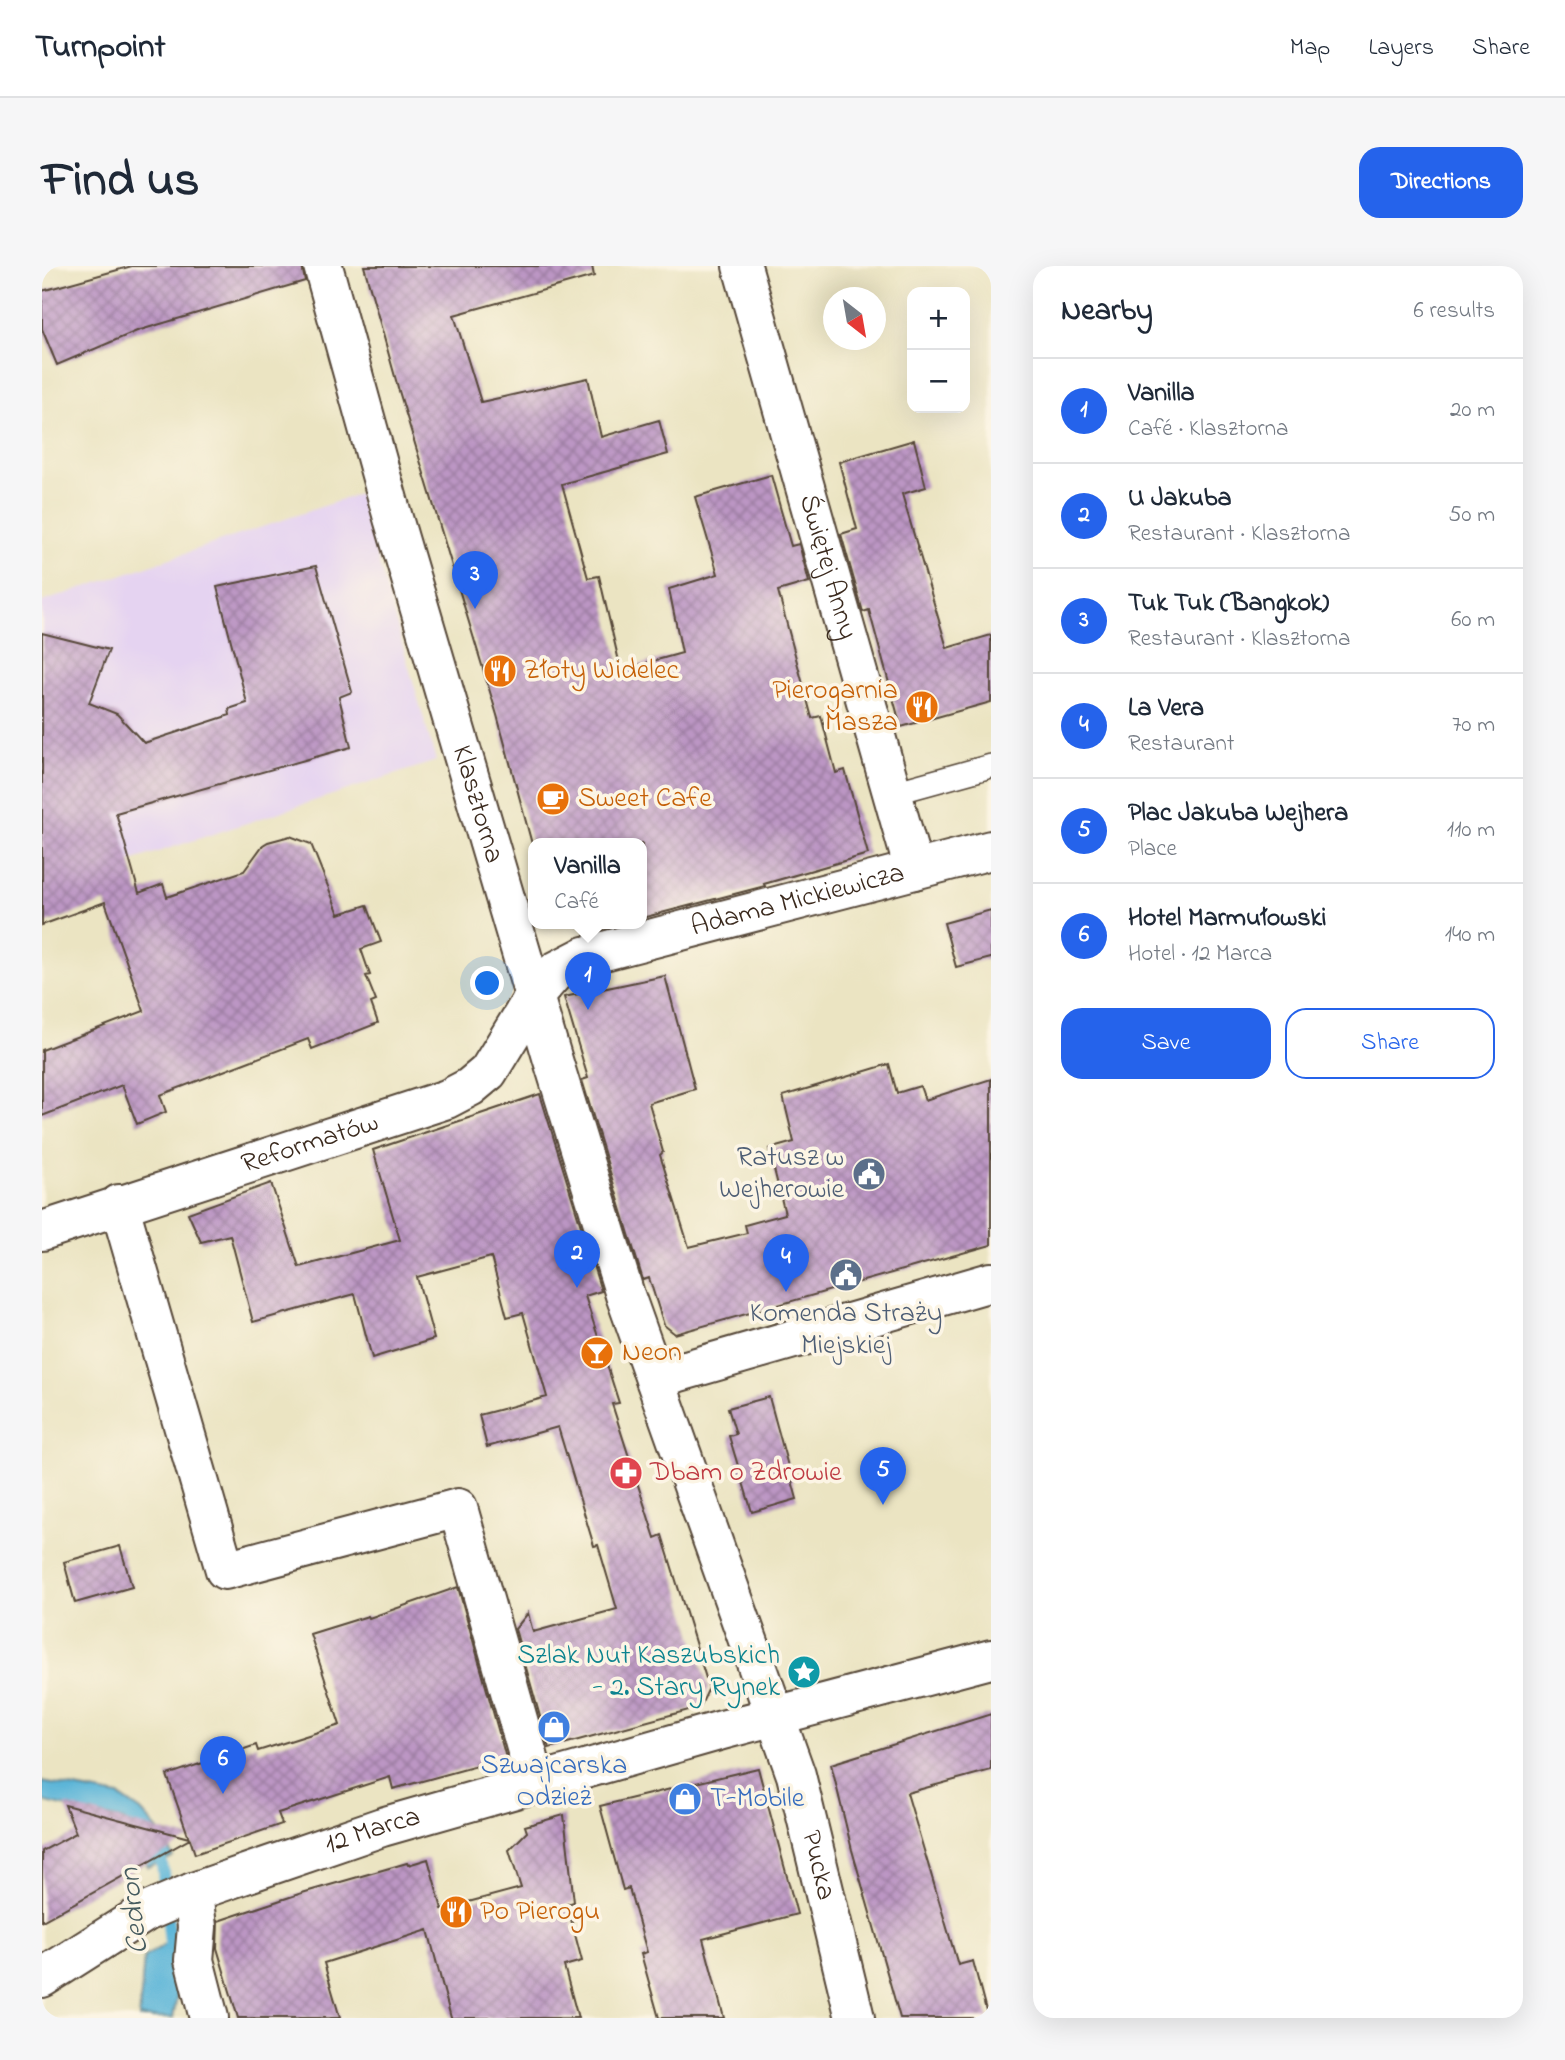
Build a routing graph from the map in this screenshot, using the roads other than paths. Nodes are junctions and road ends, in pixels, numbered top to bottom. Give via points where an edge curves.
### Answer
1 (323, 266) edge
2 (742, 266) edge
3 (991, 766) edge
4 (893, 793) junction
5 (991, 850) edge
6 (914, 870) junction
7 (535, 995) junction
8 (119, 1204) junction
9 (42, 1231) edge
10 (991, 1282) edge
11 (655, 1380) junction
12 (991, 1659) edge
13 (775, 1716) junction
14 (532, 1768) junction
15 (193, 1892) junction
16 (42, 1978) edge
17 (209, 2018) edge
18 (855, 2018) edge

1 - 7 street, Klasztorna
2 - 4 street, Świętej Anny
3 - 4 lane
4 - 6 street, Świętej Anny
5 - 6 street, Adama Mickiewicza
6 - 7 street, Adama Mickiewicza via 585,956 556,971
7 - 8 street, Reformatów via 488,1072 447,1099
7 - 11 street, Klasztorna
8 - 9 street, Reformatów
8 - 14 street via 225,1570 458,1508
10 - 11 street
11 - 13 street, Pucka
12 - 13 street, 12 Marca
13 - 14 street, 12 Marca
13 - 18 street, Pucka via 796,1775
14 - 15 street, 12 Marca via 382,1827
15 - 16 street, 12 Marca via 146,1912
15 - 17 street via 194,1960

